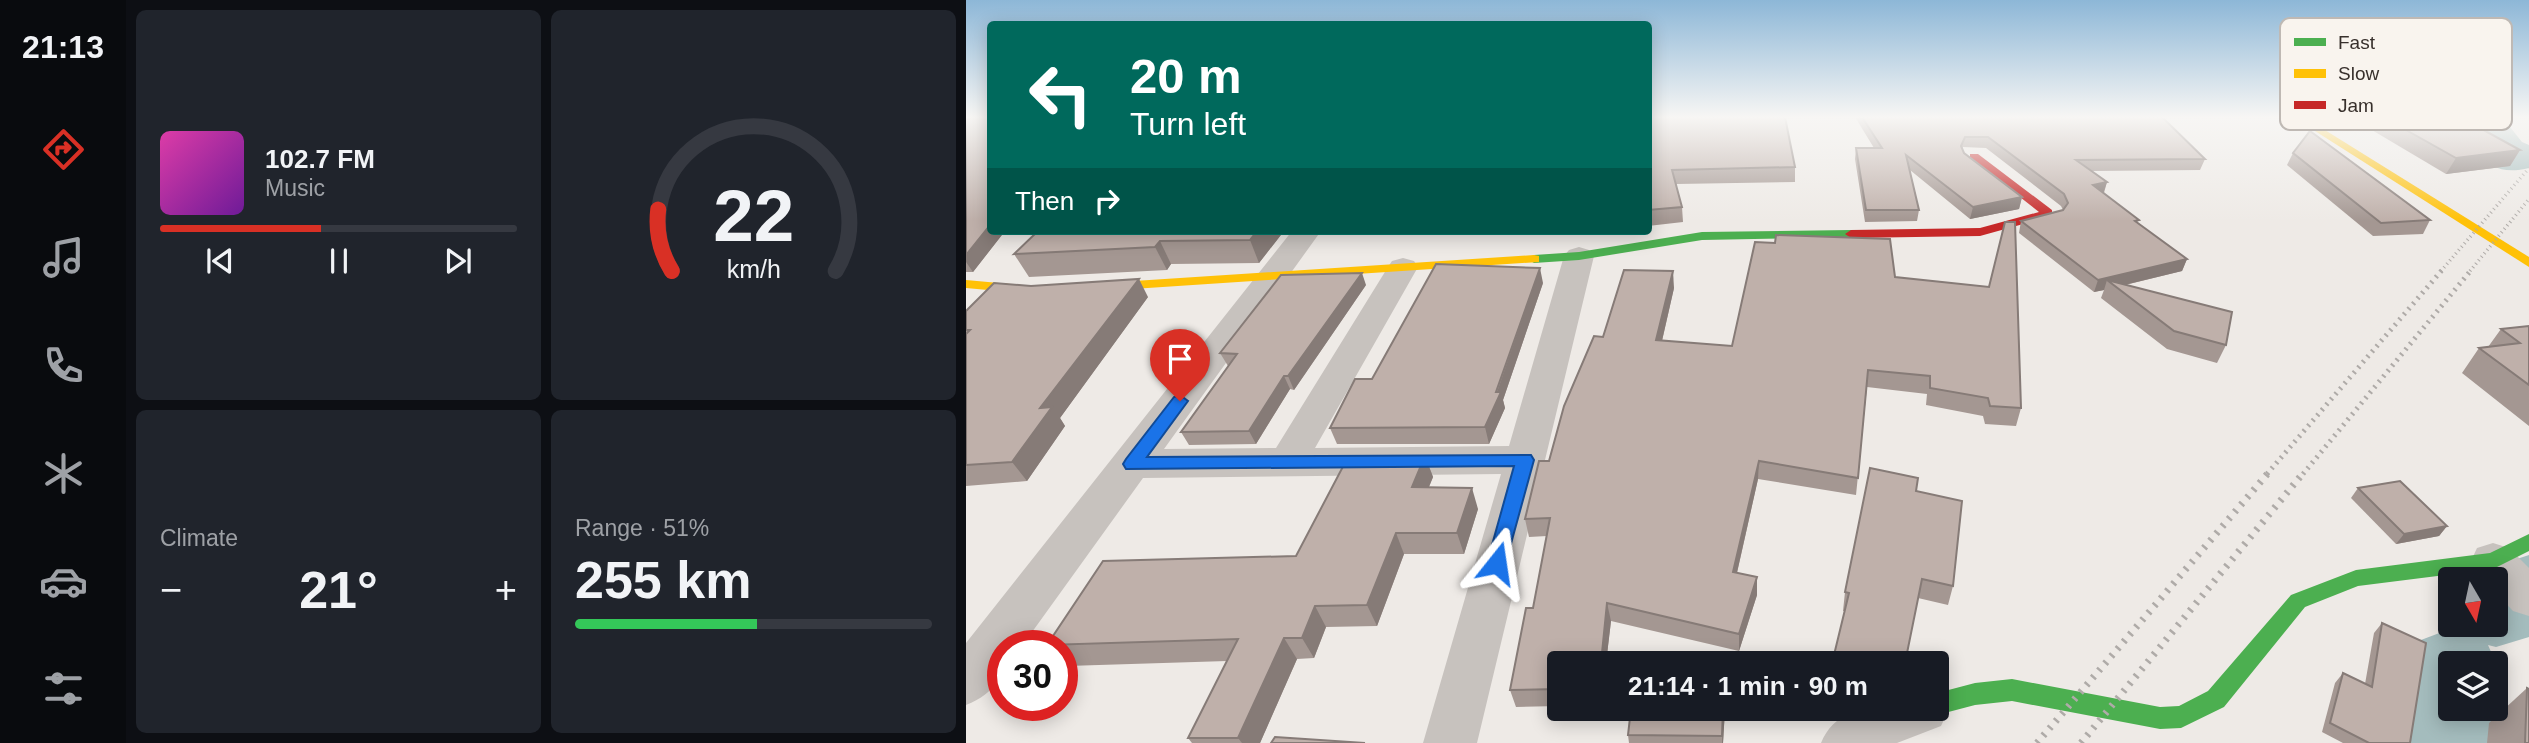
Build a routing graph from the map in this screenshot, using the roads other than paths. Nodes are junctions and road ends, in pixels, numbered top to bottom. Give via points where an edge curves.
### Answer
1 (2353, 152) edge
2 (1974, 156) dead end
3 (1304, 235) edge
4 (1579, 257) junction
5 (2529, 262) edge
6 (1402, 267) junction
7 (1275, 274) junction
8 (966, 284) edge
9 (1525, 460) junction
10 (1287, 463) junction
11 (1132, 464) junction
12 (2511, 552) edge
13 (2529, 597) edge
14 (966, 682) edge
15 (1949, 701) edge
16 (1889, 721) edge
17 (1450, 743) edge
18 (1848, 743) edge

1 - 5 street
2 - 4 street via 2048,213 1980,232 1702,236
3 - 7 street
4 - 6 street
4 - 9 street
6 - 7 street
6 - 10 street
7 - 8 street via 1042,291
7 - 11 street
9 - 10 street
9 - 17 street
10 - 11 street
11 - 14 street
12 - 13 street
12 - 15 street via 2356,578 2298,601 2216,699 2181,717 2160,718 2012,690
16 - 18 street

